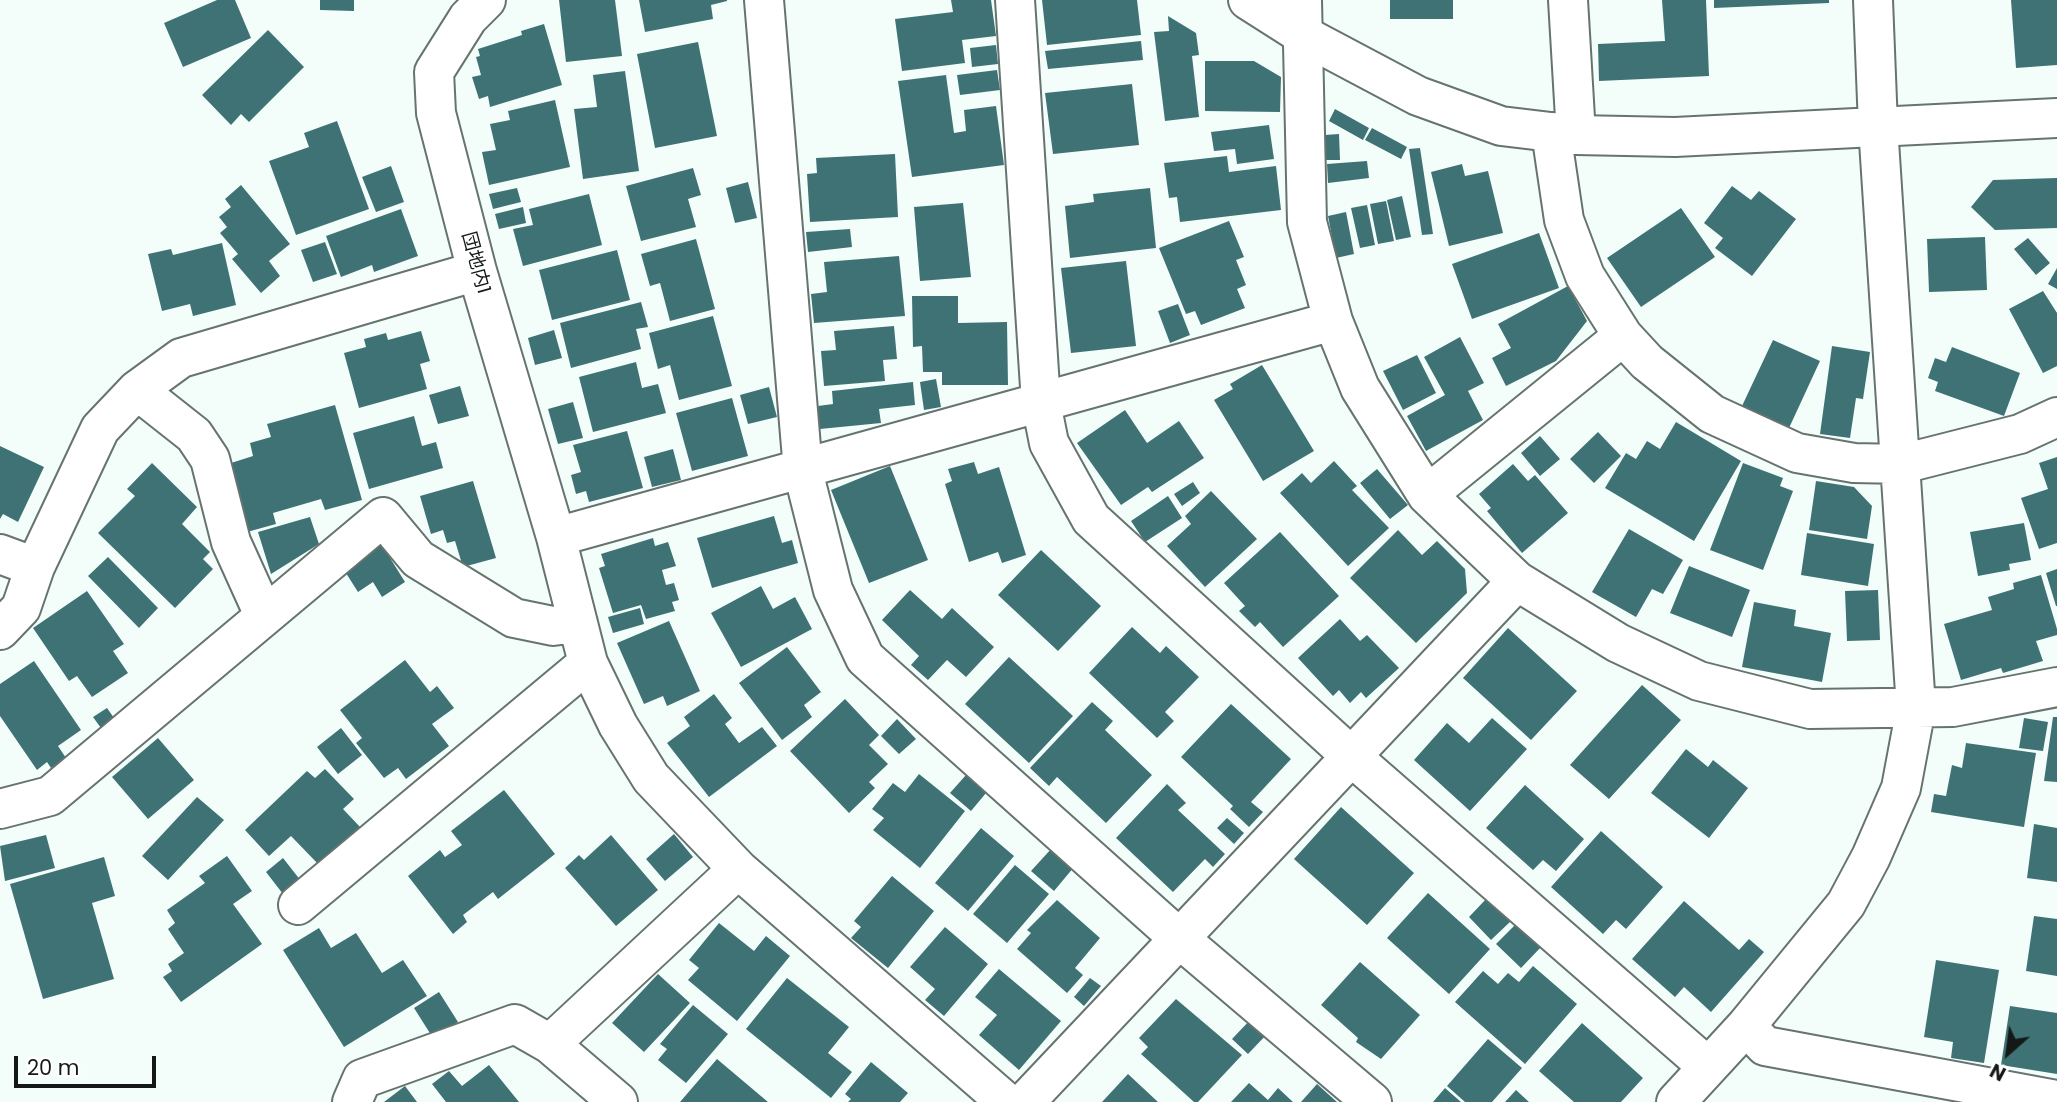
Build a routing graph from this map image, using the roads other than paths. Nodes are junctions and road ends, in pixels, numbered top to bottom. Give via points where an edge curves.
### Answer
1 (486, 0) edge
2 (764, 0) edge
3 (1014, 0) edge
4 (1248, 0) edge
5 (1568, 0) edge
6 (1873, 0) edge
7 (1302, 18) edge
8 (2057, 118) edge
9 (1878, 126) junction
10 (1563, 133) junction
11 (477, 271) junction
12 (1333, 320) junction
13 (1623, 336) junction
14 (137, 390) junction
15 (1041, 403) junction
16 (2057, 417) edge
17 (1902, 464) junction
18 (803, 471) junction
19 (1427, 495) junction
20 (556, 537) junction
21 (17, 560) edge
22 (1517, 581) junction
23 (264, 615) junction
24 (578, 623) junction
25 (0, 629) edge
26 (589, 663) junction
27 (2057, 687) edge
28 (1916, 708) junction
29 (1352, 757) junction
30 (0, 809) edge
31 (738, 869) junction
32 (298, 905) dead end
33 (1181, 940) junction
34 (1746, 1026) junction
35 (550, 1044) junction
36 (1708, 1068) junction
37 (2057, 1100) edge
38 (352, 1102) edge
39 (618, 1102) edge
40 (1006, 1102) edge
41 (1025, 1102) edge
42 (1372, 1102) edge
43 (1676, 1102) edge

1 - 11 street, 団地内1 via 468,18 434,72 436,113
2 - 18 street
3 - 15 street
4 - 7 street
5 - 10 street
6 - 9 street
7 - 10 street via 1418,96 1501,126
7 - 12 street via 1307,222
8 - 9 street
9 - 10 street via 1675,137
9 - 17 street
10 - 13 street via 1564,220 1585,276
11 - 14 street via 181,358
11 - 20 street, 団地内1
12 - 15 street
12 - 19 street via 1360,388
13 - 17 street via 1647,362 1712,414 1784,448 1854,463
13 - 19 street
14 - 21 street via 100,429
14 - 23 street via 194,435 209,459 231,542
15 - 18 street
15 - 29 street via 1049,443 1091,519
16 - 17 street via 2020,434
17 - 28 street
18 - 20 street
18 - 33 street via 833,590 865,658
19 - 22 street
20 - 24 street, 団地内1
21 - 25 street via 21,608
22 - 28 street via 1618,643 1699,681 1810,709
22 - 29 street
23 - 24 street via 383,517 418,559 514,618 554,626
23 - 30 street via 50,796
24 - 26 street, 団地内1
26 - 31 street, 団地内1 via 618,725 651,778
26 - 32 street
27 - 28 street via 1953,708
28 - 34 street via 1901,788 1846,904
29 - 33 street
29 - 36 street
31 - 35 street
31 - 40 street, 団地内1
33 - 41 street
33 - 42 street
34 - 36 street
34 - 37 street via 1765,1046
35 - 38 street via 515,1024 362,1079
35 - 39 street
36 - 43 street

